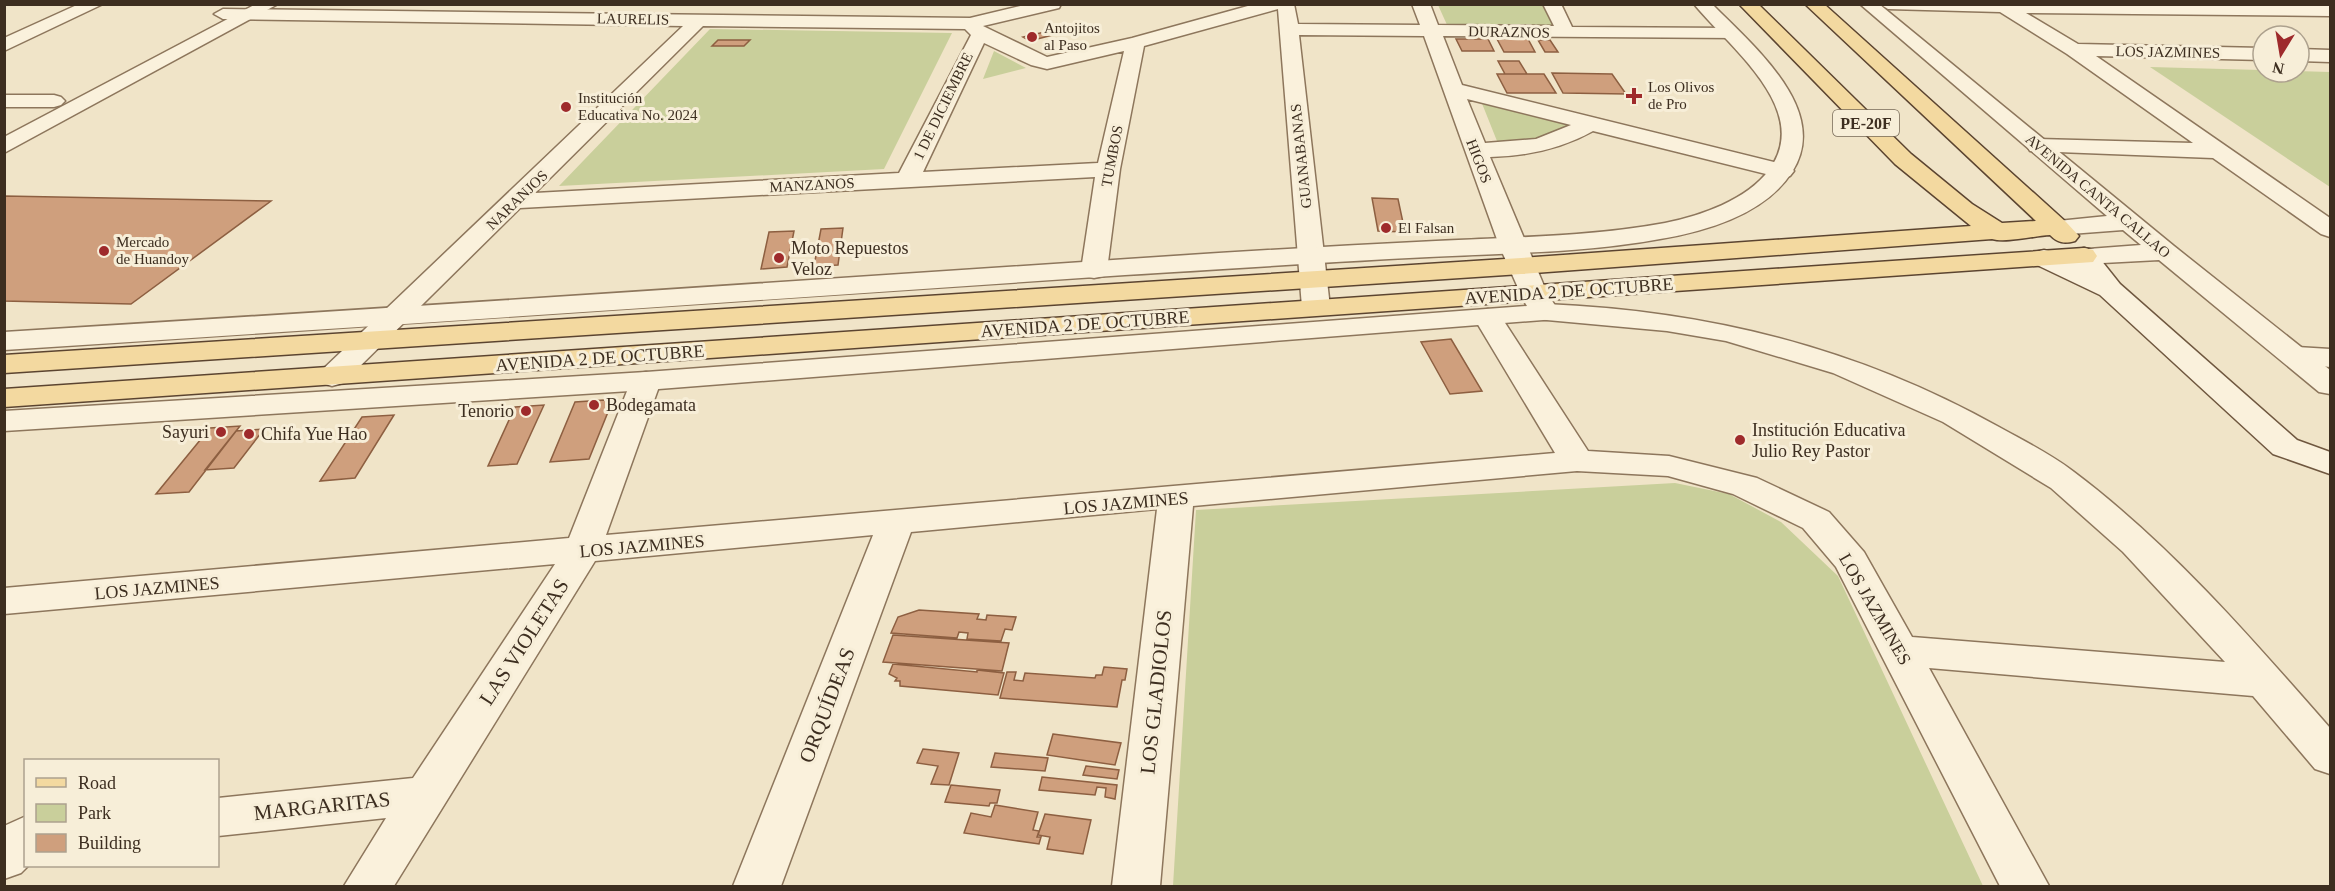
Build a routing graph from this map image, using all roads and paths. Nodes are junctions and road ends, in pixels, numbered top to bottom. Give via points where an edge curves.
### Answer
1 (95, 4) edge
2 (1053, 4) edge
3 (1277, 4) edge
4 (1287, 4) edge
5 (1421, 4) edge
6 (1552, 4) edge
7 (1702, 4) edge
8 (1747, 4) edge
9 (1813, 4) edge
10 (1868, 4) edge
11 (1887, 4) edge
12 (2160, 4) edge
13 (2321, 4) edge
14 (2004, 7) junction
15 (246, 9) edge
16 (2331, 9) edge
17 (2136, 10) junction
18 (699, 20) junction
19 (976, 29) junction
20 (1289, 29) junction
21 (1430, 30) junction
22 (1566, 33) junction
23 (1730, 34) junction
24 (1135, 43) junction
25 (4, 45) edge
26 (2074, 50) junction
27 (2251, 54) edge
28 (2311, 55) edge
29 (2331, 56) edge
30 (1452, 89) junction
31 (4, 101) edge
32 (54, 101) junction
33 (1591, 123) junction
34 (4, 127) edge
35 (4, 146) edge
36 (2038, 146) junction
37 (1476, 150) junction
38 (2218, 151) junction
39 (1903, 159) junction
40 (1108, 169) junction
41 (1782, 171) junction
42 (907, 180) junction
43 (516, 201) junction
44 (2130, 222) junction
45 (2057, 227) junction
46 (2331, 229) edge
47 (1995, 231) junction
48 (1900, 238) junction
49 (2165, 252) junction
50 (1516, 255) junction
51 (2084, 256) junction
52 (2044, 258) junction
53 (1094, 270) junction
54 (1313, 280) junction
55 (2110, 290) junction
56 (1540, 303) junction
57 (397, 317) junction
58 (1488, 318) junction
59 (4, 341) edge
60 (370, 342) junction
61 (2297, 356) junction
62 (2331, 358) edge
63 (4, 364) edge
64 (332, 377) junction
65 (646, 381) junction
66 (2331, 385) edge
67 (4, 398) edge
68 (4, 421) edge
69 (1577, 461) junction
70 (2331, 464) edge
71 (1176, 498) junction
72 (896, 524) junction
73 (582, 552) junction
74 (4, 601) edge
75 (1900, 651) junction
76 (2264, 681) junction
77 (2331, 757) edge
78 (426, 795) junction
79 (219, 817) edge
80 (368, 886) edge
81 (757, 886) edge
82 (1136, 886) edge
83 (2025, 886) edge

1 - 25 street
2 - 19 street
3 - 24 street
4 - 20 street, GUANABANAS
5 - 21 street, HIGOS
6 - 22 street
7 - 23 street
8 - 39 main road, PE-20F
9 - 45 main road, PE-20F
10 - 36 street, AVENIDA CANTA CALLAO
11 - 14 street
12 - 17 street
13 - 16 street
14 - 17 street
14 - 26 street
15 - 18 street, LAURELIS
15 - 32 street
15 - 35 street
16 - 17 street
18 - 19 street, LAURELIS
18 - 43 street, NARANJOS
19 - 24 street via 1047,63
19 - 42 street, 1 DE DICIEMBRE via 975,42
20 - 21 street, DURAZNOS
20 - 54 street, GUANABANAS
21 - 22 street, DURAZNOS
21 - 30 street, HIGOS
22 - 23 street, DURAZNOS
23 - 41 street via 1781,93 1789,111 1795,133 1792,152
24 - 40 street, TUMBOS
26 - 27 street, LOS JAZMINES
26 - 38 street
28 - 29 street
30 - 33 street
30 - 37 street, HIGOS
31 - 32 street
32 - 34 street
33 - 37 street via 1566,139 1545,145
33 - 41 street
36 - 38 street
36 - 44 street, AVENIDA CANTA CALLAO
37 - 50 street, HIGOS
38 - 46 street
39 - 47 main road, PE-20F
39 - 48 main road via 1931,204 1931,217 1921,229
40 - 42 street, MANZANOS
40 - 53 street, TUMBOS
41 - 50 street via 1740,204 1704,220 1663,231
42 - 43 street, MANZANOS
43 - 57 street, NARANJOS
44 - 45 street, AVENIDA 2 DE OCTUBRE
44 - 49 street, AVENIDA CANTA CALLAO
45 - 47 main road, AVENIDA 2 DE OCTUBRE
45 - 51 main road, PE-20F
47 - 48 main road, AVENIDA 2 DE OCTUBRE
47 - 52 main road, PE-20F
48 - 50 main road, AVENIDA 2 DE OCTUBRE
49 - 51 street, AVENIDA 2 DE OCTUBRE
49 - 61 street, AVENIDA CANTA CALLAO
50 - 54 main road, AVENIDA 2 DE OCTUBRE
50 - 56 street, HIGOS
51 - 52 main road, AVENIDA 2 DE OCTUBRE
51 - 55 street, PE-20F
52 - 55 street, PE-20F
52 - 56 main road, AVENIDA 2 DE OCTUBRE
53 - 54 street, AVENIDA 2 DE OCTUBRE
53 - 57 street, AVENIDA 2 DE OCTUBRE
54 - 56 main road, AVENIDA 2 DE OCTUBRE
54 - 60 main road, AVENIDA 2 DE OCTUBRE
54 - 64 main road, AVENIDA 2 DE OCTUBRE
55 - 70 street, PE-20F via 2284,447
56 - 58 street
56 - 76 street via 1701,326 1794,349 1960,416 2061,479 2175,580
57 - 59 street, AVENIDA 2 DE OCTUBRE
57 - 60 street, NARANJOS
58 - 65 street, AVENIDA 2 DE OCTUBRE
58 - 69 street
60 - 63 main road, AVENIDA 2 DE OCTUBRE
60 - 64 street, NARANJOS
61 - 62 street
61 - 66 street, AVENIDA CANTA CALLAO
64 - 67 main road, AVENIDA 2 DE OCTUBRE
65 - 68 street, AVENIDA 2 DE OCTUBRE
65 - 73 street, LAS VIOLETAS
69 - 71 street, LOS JAZMINES
69 - 75 street, LOS JAZMINES via 1669,466 1745,486 1816,520 1851,561
71 - 72 street, LOS JAZMINES
71 - 82 street, LOS GLADIOLOS
72 - 73 street, LOS JAZMINES
72 - 81 street, ORQUÍDEAS
73 - 74 street, LOS JAZMINES
73 - 78 street, LAS VIOLETAS
75 - 76 street
75 - 83 street, LOS JAZMINES
76 - 77 street
78 - 79 street, MARGARITAS
78 - 80 street, LAS VIOLETAS

